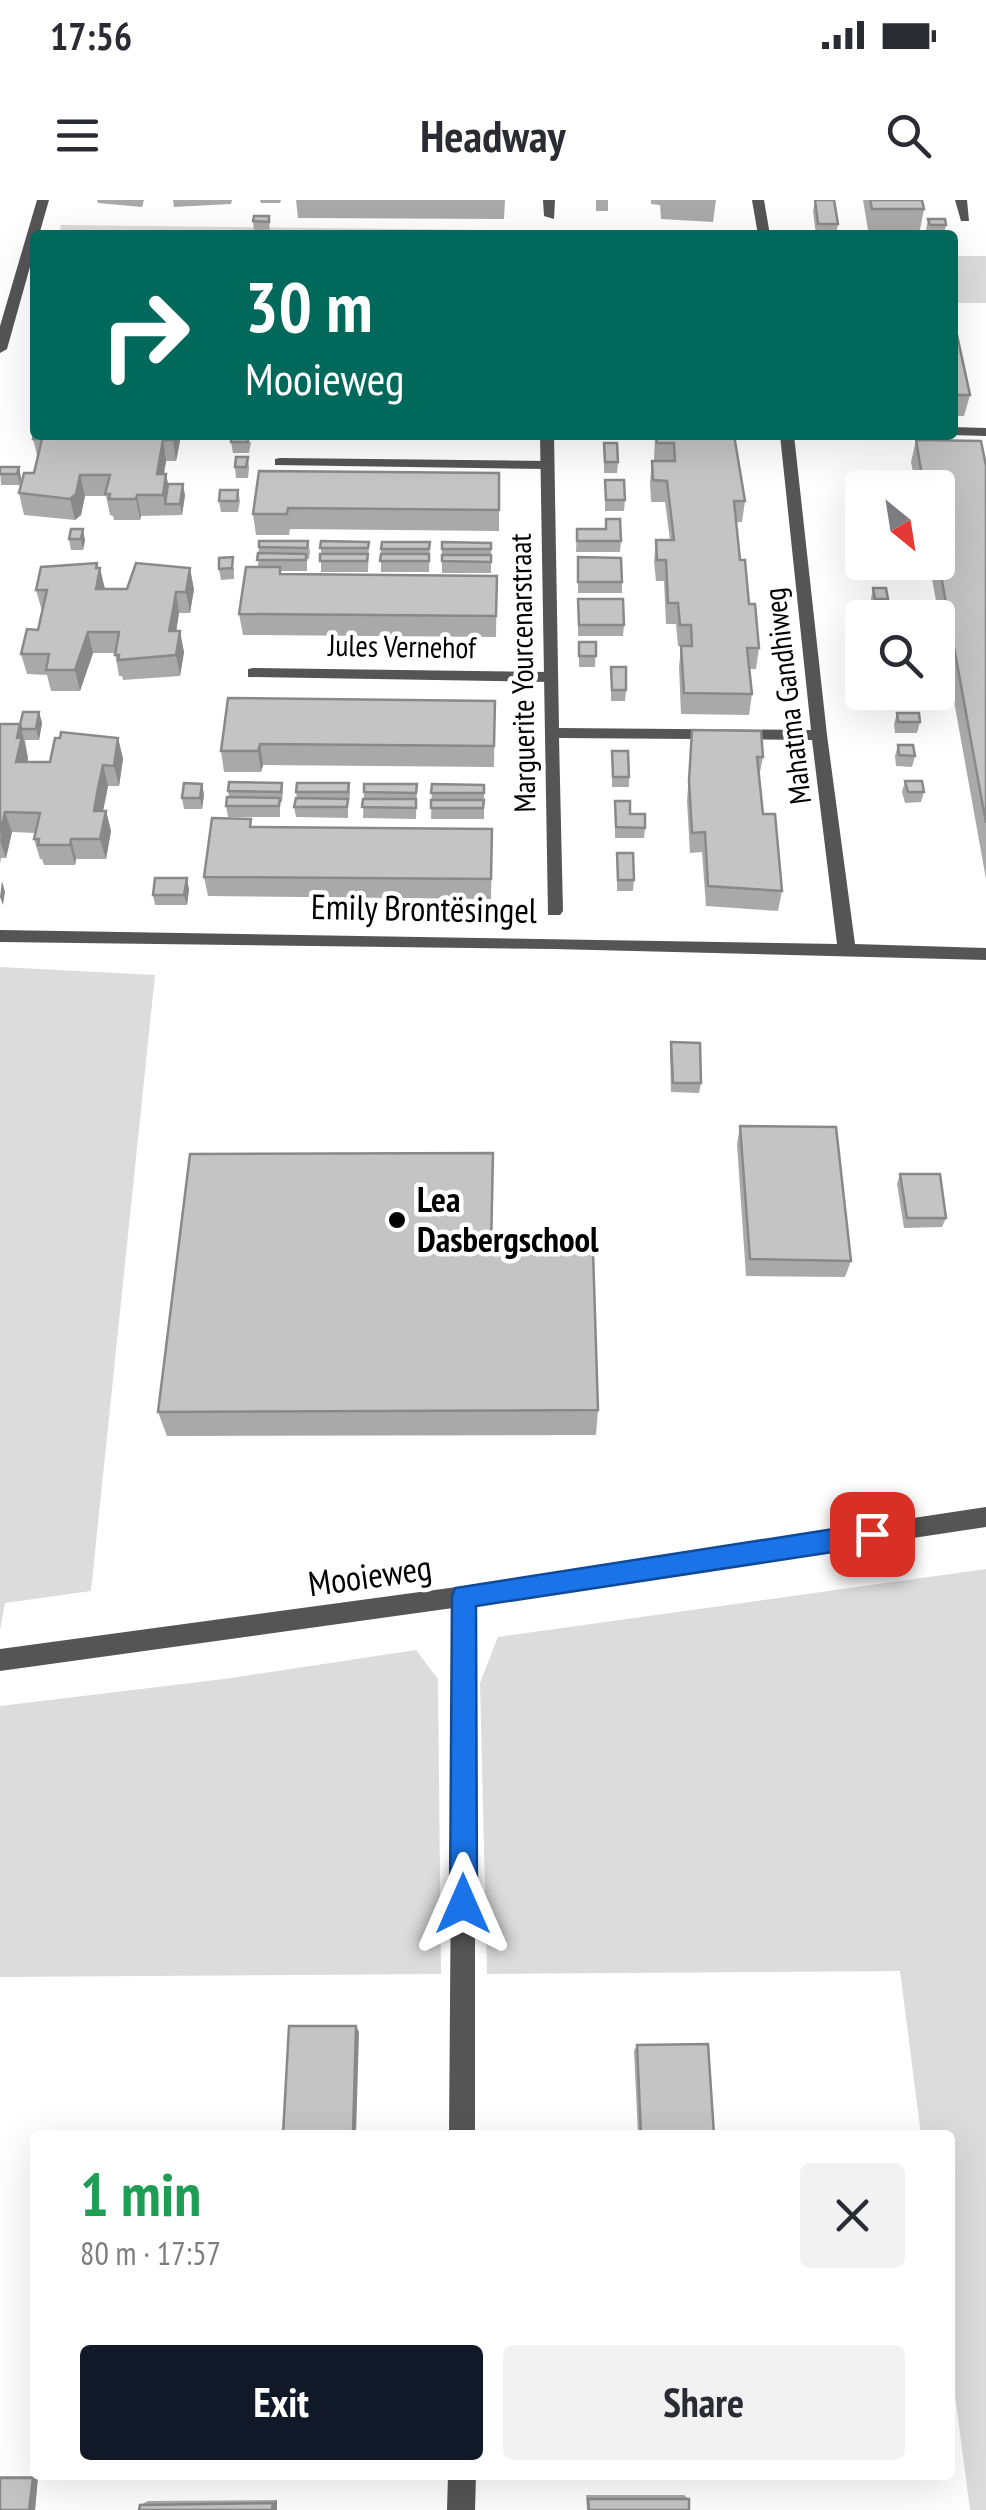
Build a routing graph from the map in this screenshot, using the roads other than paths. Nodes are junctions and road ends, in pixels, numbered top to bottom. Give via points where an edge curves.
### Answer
1 (42, 200) edge
2 (550, 200) edge
3 (758, 200) edge
4 (961, 200) edge
5 (550, 216) dead end
6 (966, 218) dead end
7 (33, 230) edge
8 (763, 230) edge
9 (30, 242) edge
10 (0, 348) edge
11 (958, 431) edge
12 (986, 432) edge
13 (546, 440) edge
14 (788, 440) edge
15 (280, 462) dead end
16 (547, 465) junction
17 (253, 672) dead end
18 (550, 677) junction
19 (551, 733) junction
20 (818, 735) junction
21 (554, 911) dead end
22 (0, 936) edge
23 (847, 951) junction
24 (986, 954) edge
25 (986, 1517) edge
26 (464, 1596) junction
27 (0, 1660) edge
28 (462, 2130) edge
29 (462, 2480) edge
30 (462, 2510) edge

1 - 7 street
2 - 5 street
3 - 8 street
4 - 6 street
9 - 10 street
11 - 12 street
13 - 16 street, Marguerite Yourcenarstraat
14 - 20 street, Mahatma Gandhiweg
15 - 16 street
16 - 18 street, Marguerite Yourcenarstraat
17 - 18 street, Jules Vernehof
18 - 19 street, Marguerite Yourcenarstraat
19 - 20 street
19 - 21 street, Marguerite Yourcenarstraat
20 - 23 street, Mahatma Gandhiweg
22 - 23 street, Emily Brontësingel
23 - 24 street, Emily Brontësingel
25 - 26 street, Mooieweg
26 - 27 street, Mooieweg
26 - 28 street
29 - 30 street

